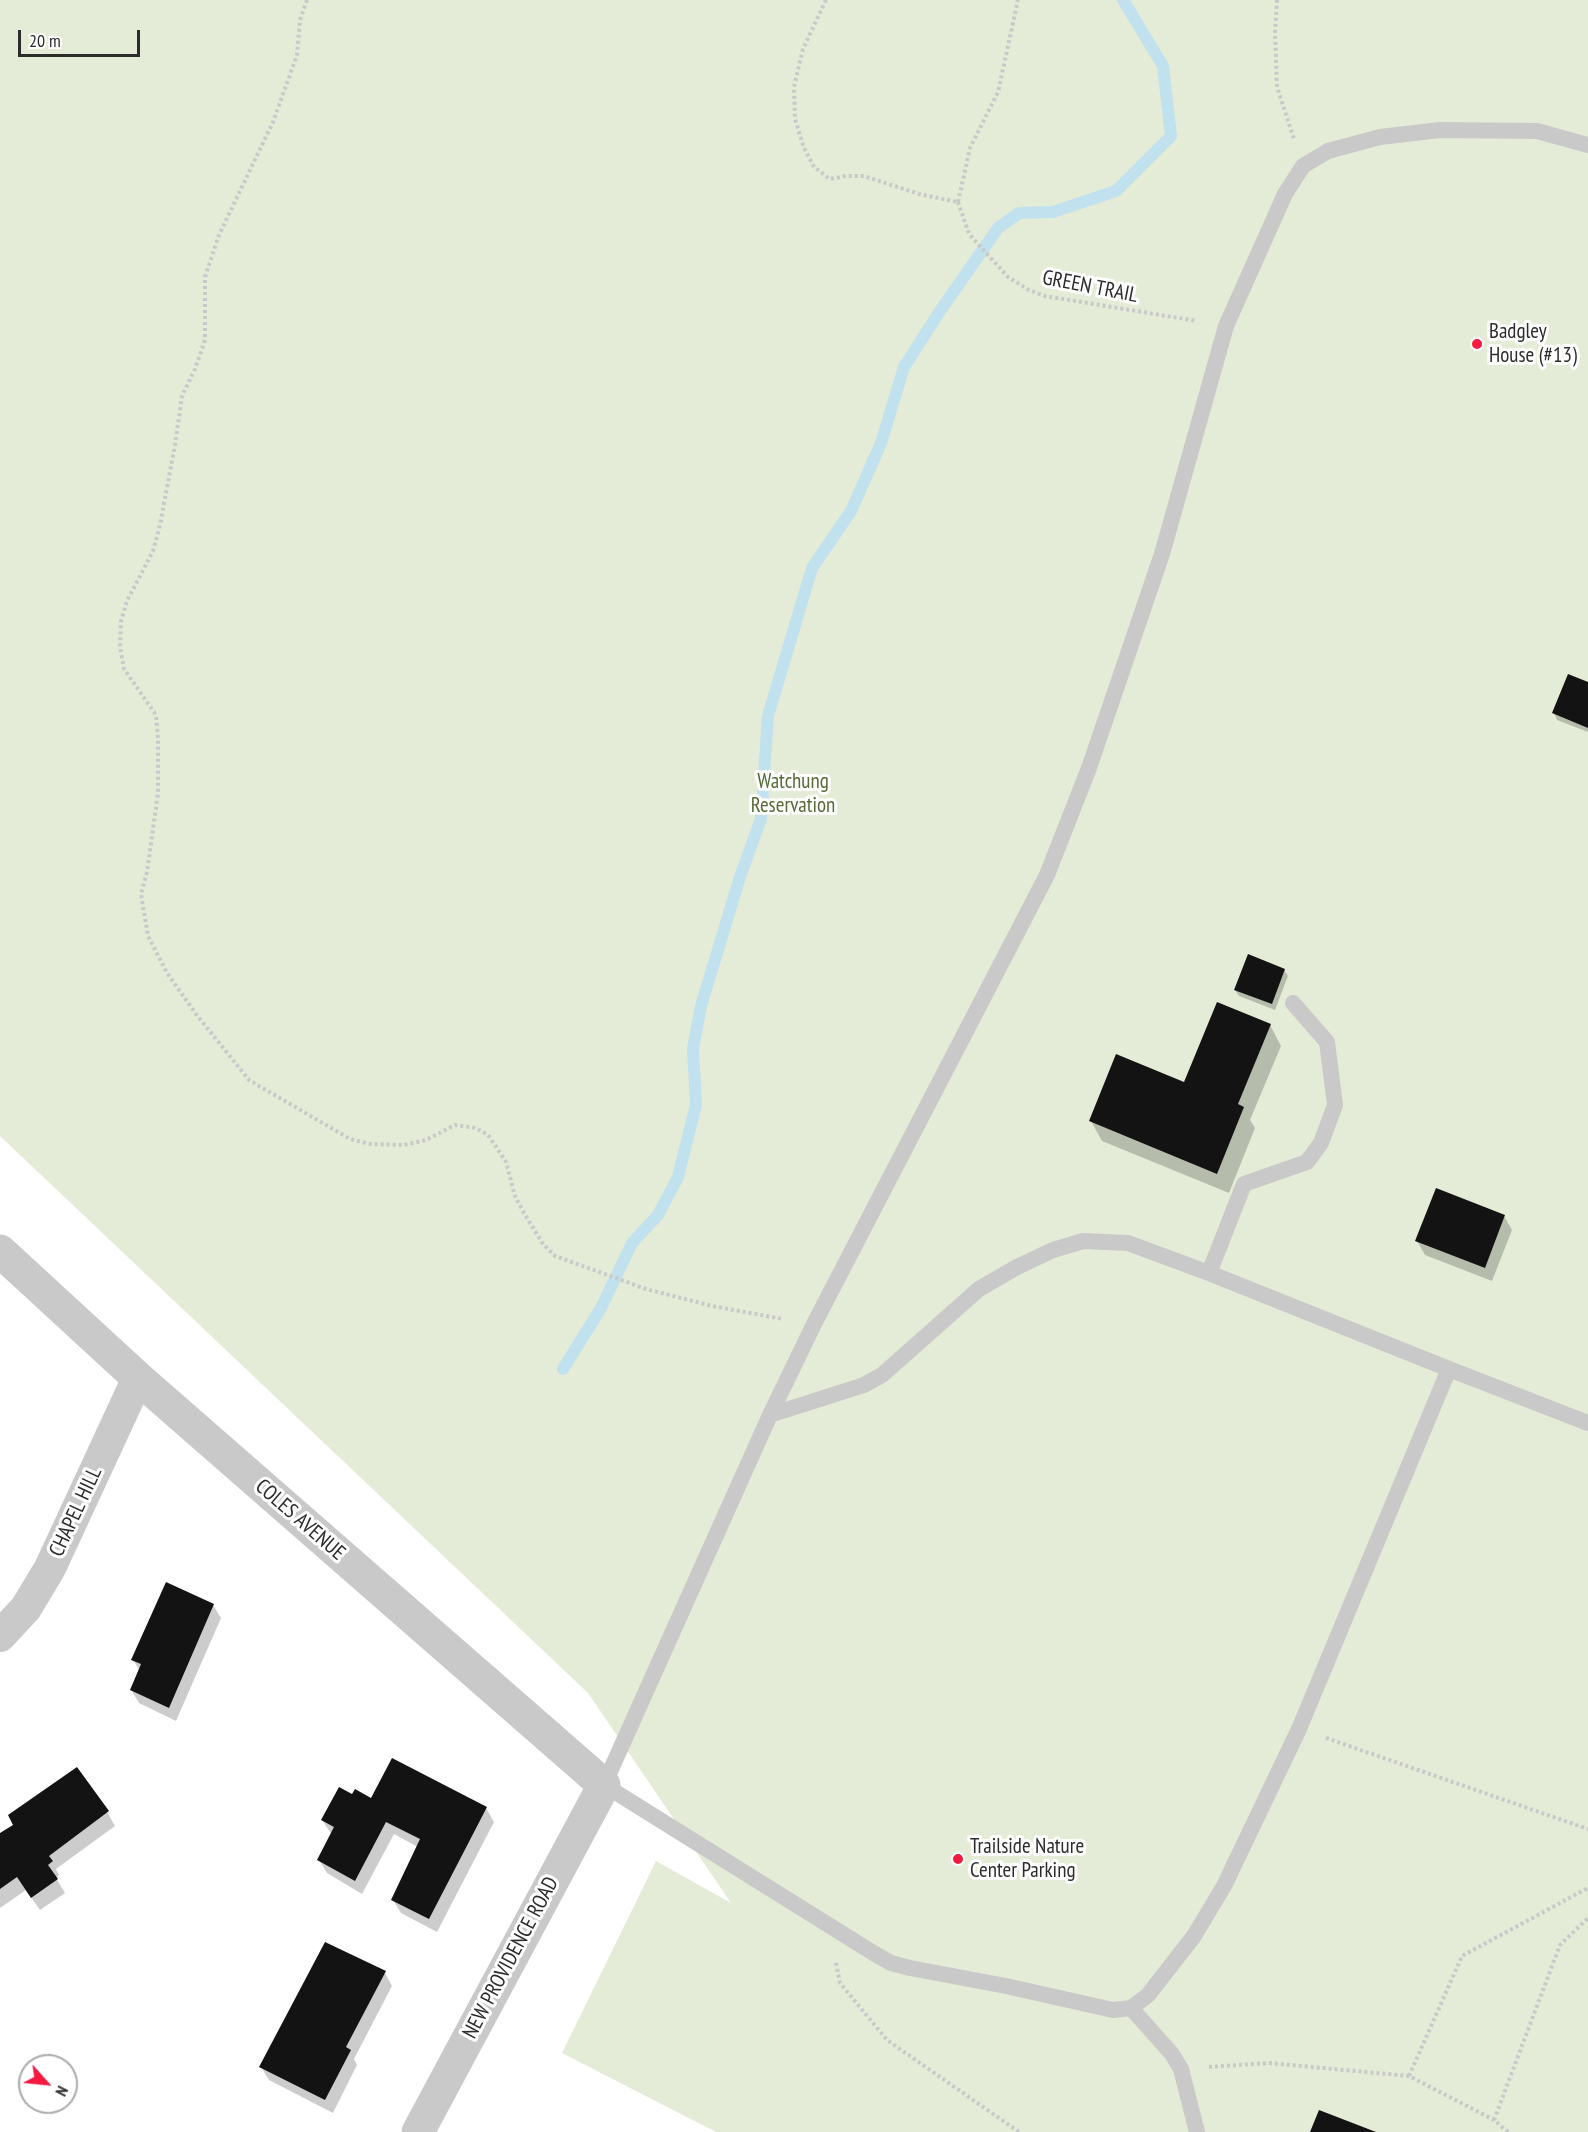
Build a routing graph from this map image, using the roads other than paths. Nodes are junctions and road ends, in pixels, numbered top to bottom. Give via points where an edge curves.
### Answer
1 (1588, 146) edge
2 (1293, 1004) dead end
3 (0, 1251) edge
4 (1209, 1273) junction
5 (1449, 1370) junction
6 (138, 1378) junction
7 (770, 1415) junction
8 (1588, 1423) edge
9 (0, 1636) edge
10 (604, 1785) junction
11 (1131, 2008) junction
12 (418, 2132) edge
13 (1197, 2132) edge

1 - 7 lane via 1537,131 1440,130 1370,140 1328,151 1303,166 1285,194 1226,326 1162,554 1089,768 1047,875
2 - 4 lane via 1327,1042 1335,1105 1321,1143 1307,1162 1244,1184
3 - 6 street, COLES AVENUE
4 - 5 lane
4 - 7 lane via 1128,1243 1083,1241 1053,1250 979,1289 882,1375 864,1385
5 - 8 lane
5 - 11 lane via 1299,1729 1224,1886 1200,1926 1148,1995
6 - 9 street, CHAPEL HILL via 50,1568 26,1608
6 - 10 street, COLES AVENUE
7 - 10 lane
10 - 11 lane via 891,1962 1095,2007
10 - 12 street, NEW PROVIDENCE ROAD
11 - 13 lane via 1181,2069

